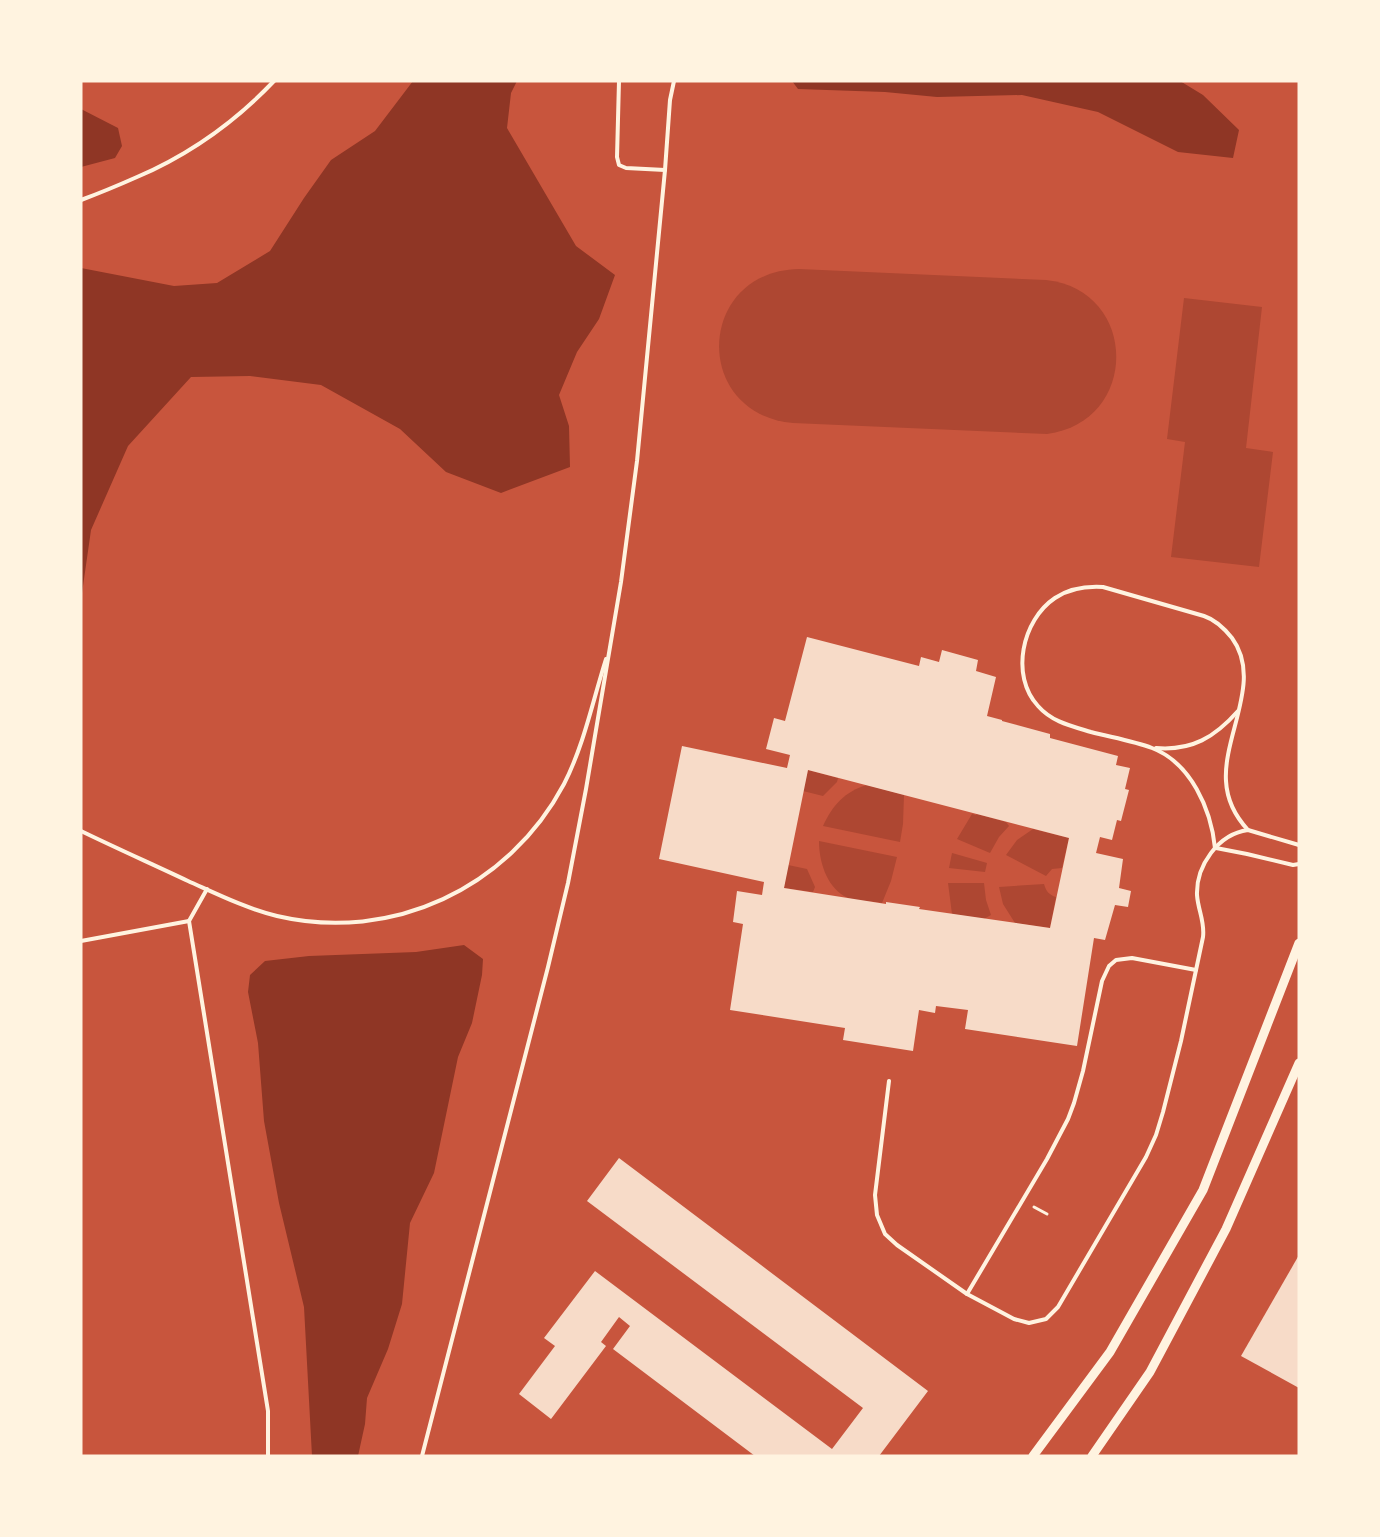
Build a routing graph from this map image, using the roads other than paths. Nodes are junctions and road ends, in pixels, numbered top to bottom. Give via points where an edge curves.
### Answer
1 (274, 81) edge
2 (619, 81) edge
3 (674, 81) edge
4 (665, 170) junction
5 (81, 200) edge
6 (611, 643) junction
7 (1239, 710) junction
8 (1152, 748) junction
9 (1248, 830) junction
10 (81, 831) edge
11 (1299, 844) edge
12 (1215, 848) junction
13 (1299, 864) edge
14 (207, 889) junction
15 (189, 921) junction
16 (81, 941) edge
17 (1299, 943) edge
18 (1196, 970) junction
19 (1299, 1063) edge
20 (889, 1081) dead end
21 (967, 1294) junction
22 (268, 1456) edge
23 (422, 1456) edge
24 (1033, 1456) edge
25 (1092, 1456) edge

1 - 5 lane via 230,120 185,152 138,177
2 - 4 lane via 619,165
3 - 4 lane
4 - 6 lane via 637,461
6 - 14 lane via 578,752 563,785 526,838 475,882 409,912 346,923 275,916
6 - 23 lane via 577,836 548,967
7 - 8 lane via 1217,732 1198,743 1175,749
7 - 8 lane via 1243,661 1224,627 1187,610 1103,587 1074,589 1056,597 1038,615 1024,646 1024,680 1034,701 1053,719 1069,726
7 - 9 lane via 1226,780 1235,813
8 - 12 lane via 1179,766 1196,789
9 - 11 lane
9 - 12 lane via 1232,835
10 - 14 lane
12 - 13 lane via 1293,866
12 - 18 lane via 1201,870 1198,885 1204,930
14 - 15 lane
15 - 16 lane
15 - 22 lane via 268,1411
17 - 24 street via 1203,1190 1110,1352
18 - 21 lane via 1132,958 1116,960 1108,966 1079,1088 1064,1127
18 - 21 lane via 1156,1135 1058,1307 1046,1319 1029,1323
19 - 25 street via 1226,1229 1150,1372
20 - 21 lane via 874,1195 879,1221 892,1241

